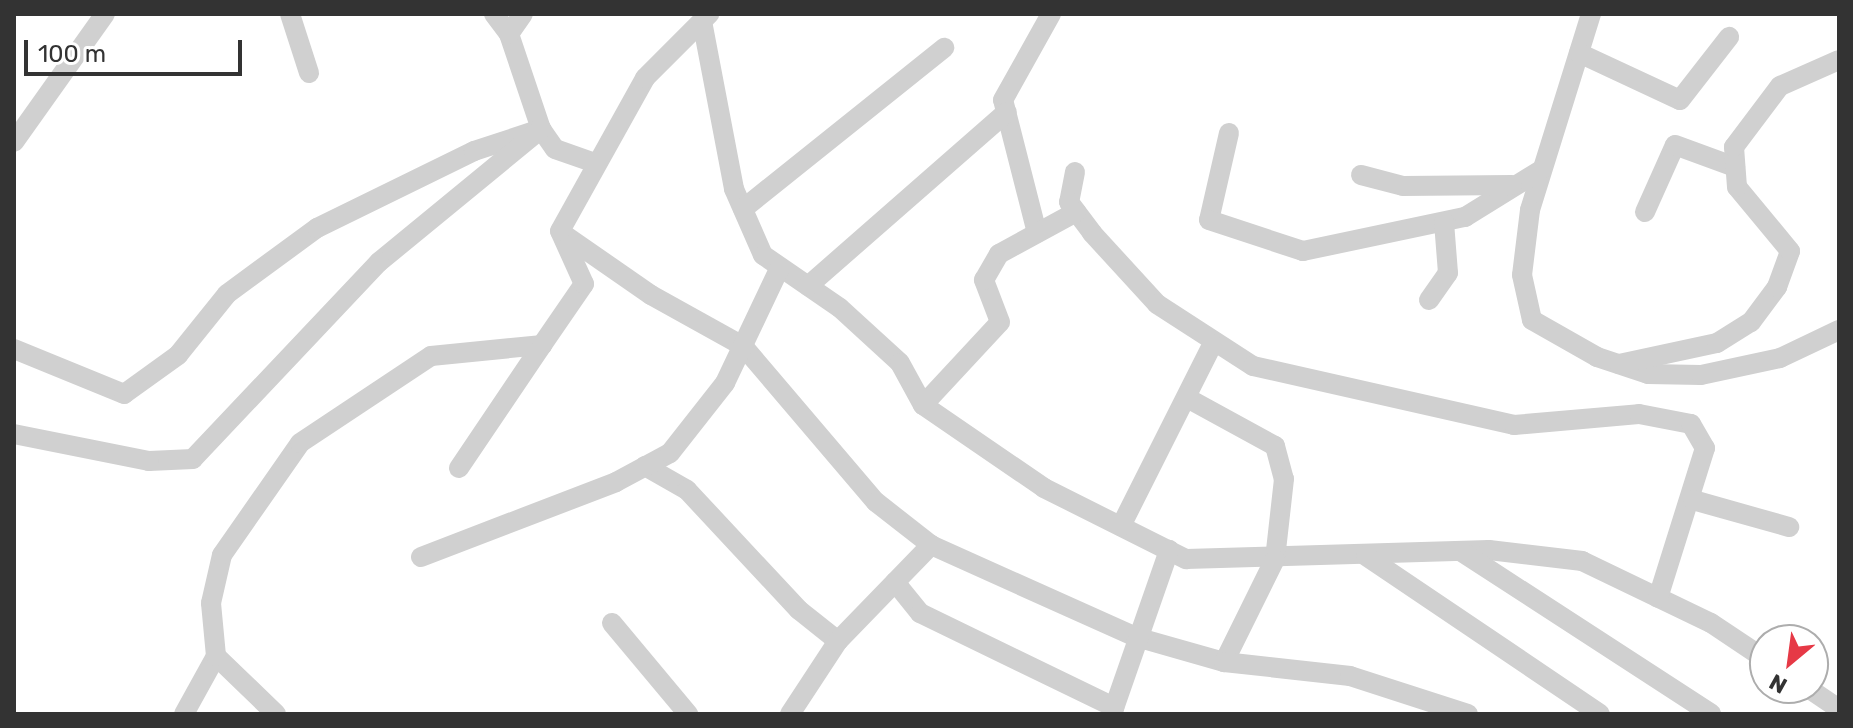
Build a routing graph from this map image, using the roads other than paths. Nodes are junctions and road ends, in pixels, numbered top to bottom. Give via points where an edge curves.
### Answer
1 (105, 14) edge
2 (290, 14) edge
3 (494, 14) edge
4 (523, 14) edge
5 (1051, 14) edge
6 (1591, 14) edge
7 (705, 18) edge
8 (509, 34) junction
9 (1729, 37) dead end
10 (944, 48) dead end
11 (1579, 53) junction
12 (1839, 60) edge
13 (309, 73) dead end
14 (1007, 112) junction
15 (541, 129) junction
16 (1229, 133) dead end
17 (14, 142) edge
18 (595, 163) junction
19 (1735, 167) junction
20 (1541, 170) junction
21 (1075, 172) dead end
22 (1361, 175) dead end
23 (1516, 185) junction
24 (743, 209) junction
25 (1076, 212) junction
26 (1645, 212) dead end
27 (1444, 222) junction
28 (560, 231) junction
29 (1037, 233) junction
30 (780, 267) junction
31 (808, 286) junction
32 (1429, 300) dead end
33 (1839, 330) edge
34 (542, 345) junction
35 (1212, 345) junction
36 (743, 346) junction
37 (14, 349) edge
38 (1619, 364) junction
39 (1189, 399) junction
40 (923, 405) junction
41 (14, 434) edge
42 (645, 466) junction
43 (459, 468) dead end
44 (1693, 500) junction
45 (1121, 526) junction
46 (1789, 527) dead end
47 (931, 545) junction
48 (1169, 550) junction
49 (1462, 552) junction
50 (1366, 556) junction
51 (421, 557) dead end
52 (1275, 559) junction
53 (895, 582) junction
54 (1658, 598) junction
55 (612, 623) dead end
56 (1136, 637) junction
57 (838, 641) junction
58 (1749, 650) edge
59 (216, 656) junction
60 (1224, 662) junction
61 (1113, 711) edge
62 (184, 714) edge
63 (276, 714) edge
64 (688, 714) edge
65 (790, 714) edge
66 (1468, 714) edge
67 (1600, 714) edge
68 (1711, 714) edge

1 - 17 street
2 - 13 street
3 - 8 street
4 - 8 street
5 - 14 street via 1003,100
6 - 11 street
7 - 18 street via 645,78
7 - 24 street
8 - 15 street
9 - 11 street via 1680,100
10 - 24 street
11 - 20 street
12 - 19 street via 1780,86 1734,147
14 - 29 street
14 - 31 street
15 - 18 street via 555,149
15 - 37 street via 474,151 317,228 227,294 178,355 124,394
15 - 41 street via 379,262 193,459 149,461
16 - 27 street via 1209,220 1224,230 1303,251
18 - 28 street
19 - 26 street via 1675,145
19 - 38 street via 1737,187 1790,251 1777,287 1751,322 1717,343
20 - 23 street
20 - 38 street via 1522,275 1532,320
21 - 25 street via 1069,202
22 - 23 street via 1403,186
23 - 27 street
24 - 30 street via 763,255
25 - 29 street
25 - 35 street via 1157,304
27 - 32 street via 1448,273
28 - 34 street via 584,284
28 - 36 street via 651,295
29 - 40 street via 999,254 984,280 1000,322
30 - 31 street
30 - 36 street
31 - 40 street via 900,363
33 - 38 street via 1780,358 1701,375
34 - 43 street
34 - 59 street via 431,356 300,443 222,555 211,603
35 - 39 street
35 - 44 street via 1253,366 1514,425 1639,414 1691,424 1705,448
36 - 42 street via 725,383 670,453
36 - 47 street via 876,502
39 - 45 street
39 - 52 street via 1275,446 1284,479
40 - 45 street via 1044,488
42 - 51 street
42 - 57 street via 687,490 789,600
44 - 46 street
44 - 54 street
45 - 48 street
47 - 53 street
47 - 56 street
48 - 52 street via 1186,559
48 - 56 street
49 - 50 street
49 - 54 street via 1582,561
49 - 68 street
50 - 52 street
50 - 67 street
52 - 60 street
53 - 57 street
53 - 61 street via 920,613
54 - 58 street
55 - 64 street
56 - 60 street
56 - 61 street
57 - 65 street
59 - 62 street
59 - 63 street
60 - 66 street via 1350,676

